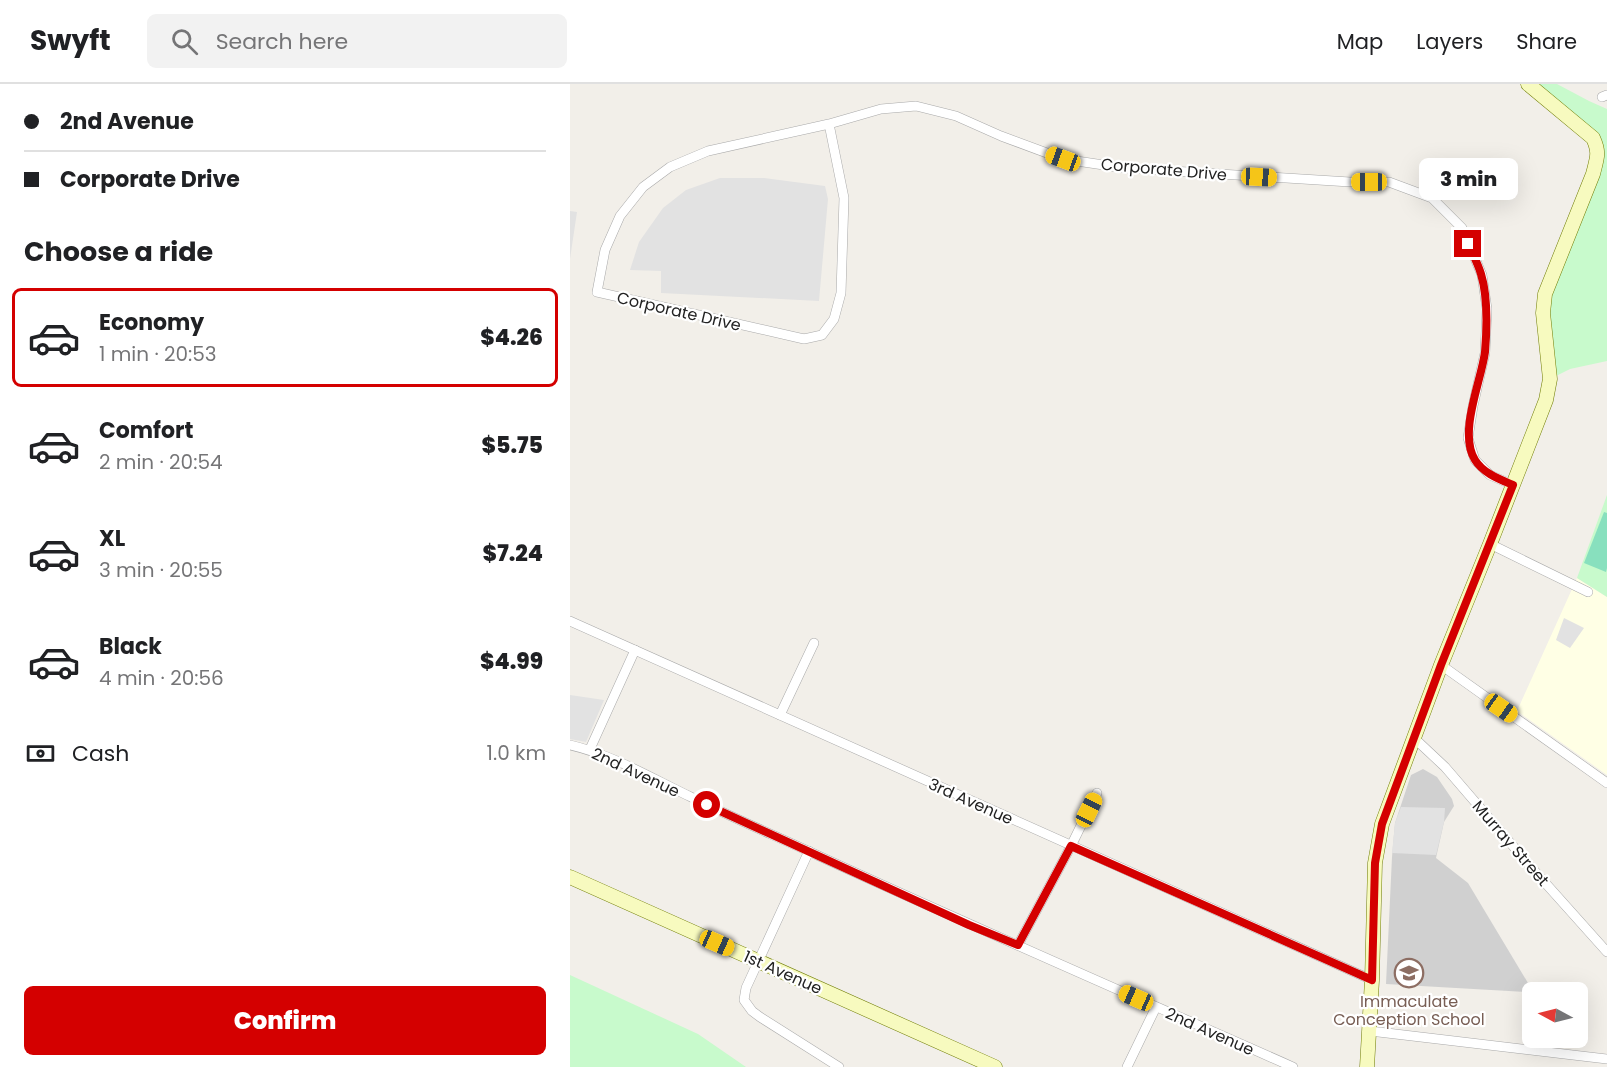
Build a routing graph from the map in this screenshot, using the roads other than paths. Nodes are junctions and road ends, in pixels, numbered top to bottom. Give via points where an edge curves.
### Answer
1 (1528, 84) edge
2 (829, 124) junction
3 (1513, 485) junction
4 (1490, 544) junction
5 (1588, 592) dead end
6 (570, 621) edge
7 (814, 643) dead end
8 (635, 650) junction
9 (1441, 665) junction
10 (780, 716) junction
11 (1413, 737) junction
12 (570, 745) edge
13 (590, 750) junction
14 (1607, 783) edge
15 (1097, 793) dead end
16 (1071, 846) junction
17 (809, 851) junction
18 (570, 877) edge
19 (1018, 945) junction
20 (1607, 952) edge
21 (759, 962) junction
22 (1372, 980) junction
23 (1156, 1007) junction
24 (1370, 1031) junction
25 (1607, 1059) edge
26 (839, 1067) edge
27 (995, 1067) edge
28 (1127, 1067) edge
29 (1293, 1067) edge
30 (1367, 1067) edge

1 - 3 street via 1593,138 1598,156 1545,294 1543,313 1550,380
2 - 2 street, Corporate Drive via 708,151 670,167 643,187 620,216 605,250 597,292 804,339 822,335 834,319 841,293 844,198
2 - 3 street, Corporate Drive via 881,108 916,106 956,116 1063,159 1124,168 1389,182 1432,198 1462,228 1482,275 1485,353 1468,438 1475,460 1490,475
3 - 4 street
4 - 5 street
4 - 9 street
6 - 8 street, 3rd Avenue
7 - 10 street
8 - 10 street, 3rd Avenue
8 - 13 street
9 - 11 street
9 - 14 street
10 - 16 street, 3rd Avenue
11 - 20 street, Murray Street via 1451,774
11 - 22 street via 1378,842
12 - 13 street, 2nd Avenue
13 - 17 street, 2nd Avenue
15 - 16 street
16 - 19 street
16 - 22 street, 3rd Avenue
17 - 19 street, 2nd Avenue
17 - 21 street
18 - 21 street, 1st Avenue
19 - 23 street, 2nd Avenue
21 - 26 street via 744,1000 752,1011
21 - 27 street, 1st Avenue
22 - 24 street
23 - 28 street
23 - 29 street, 2nd Avenue
24 - 25 street
24 - 30 street

